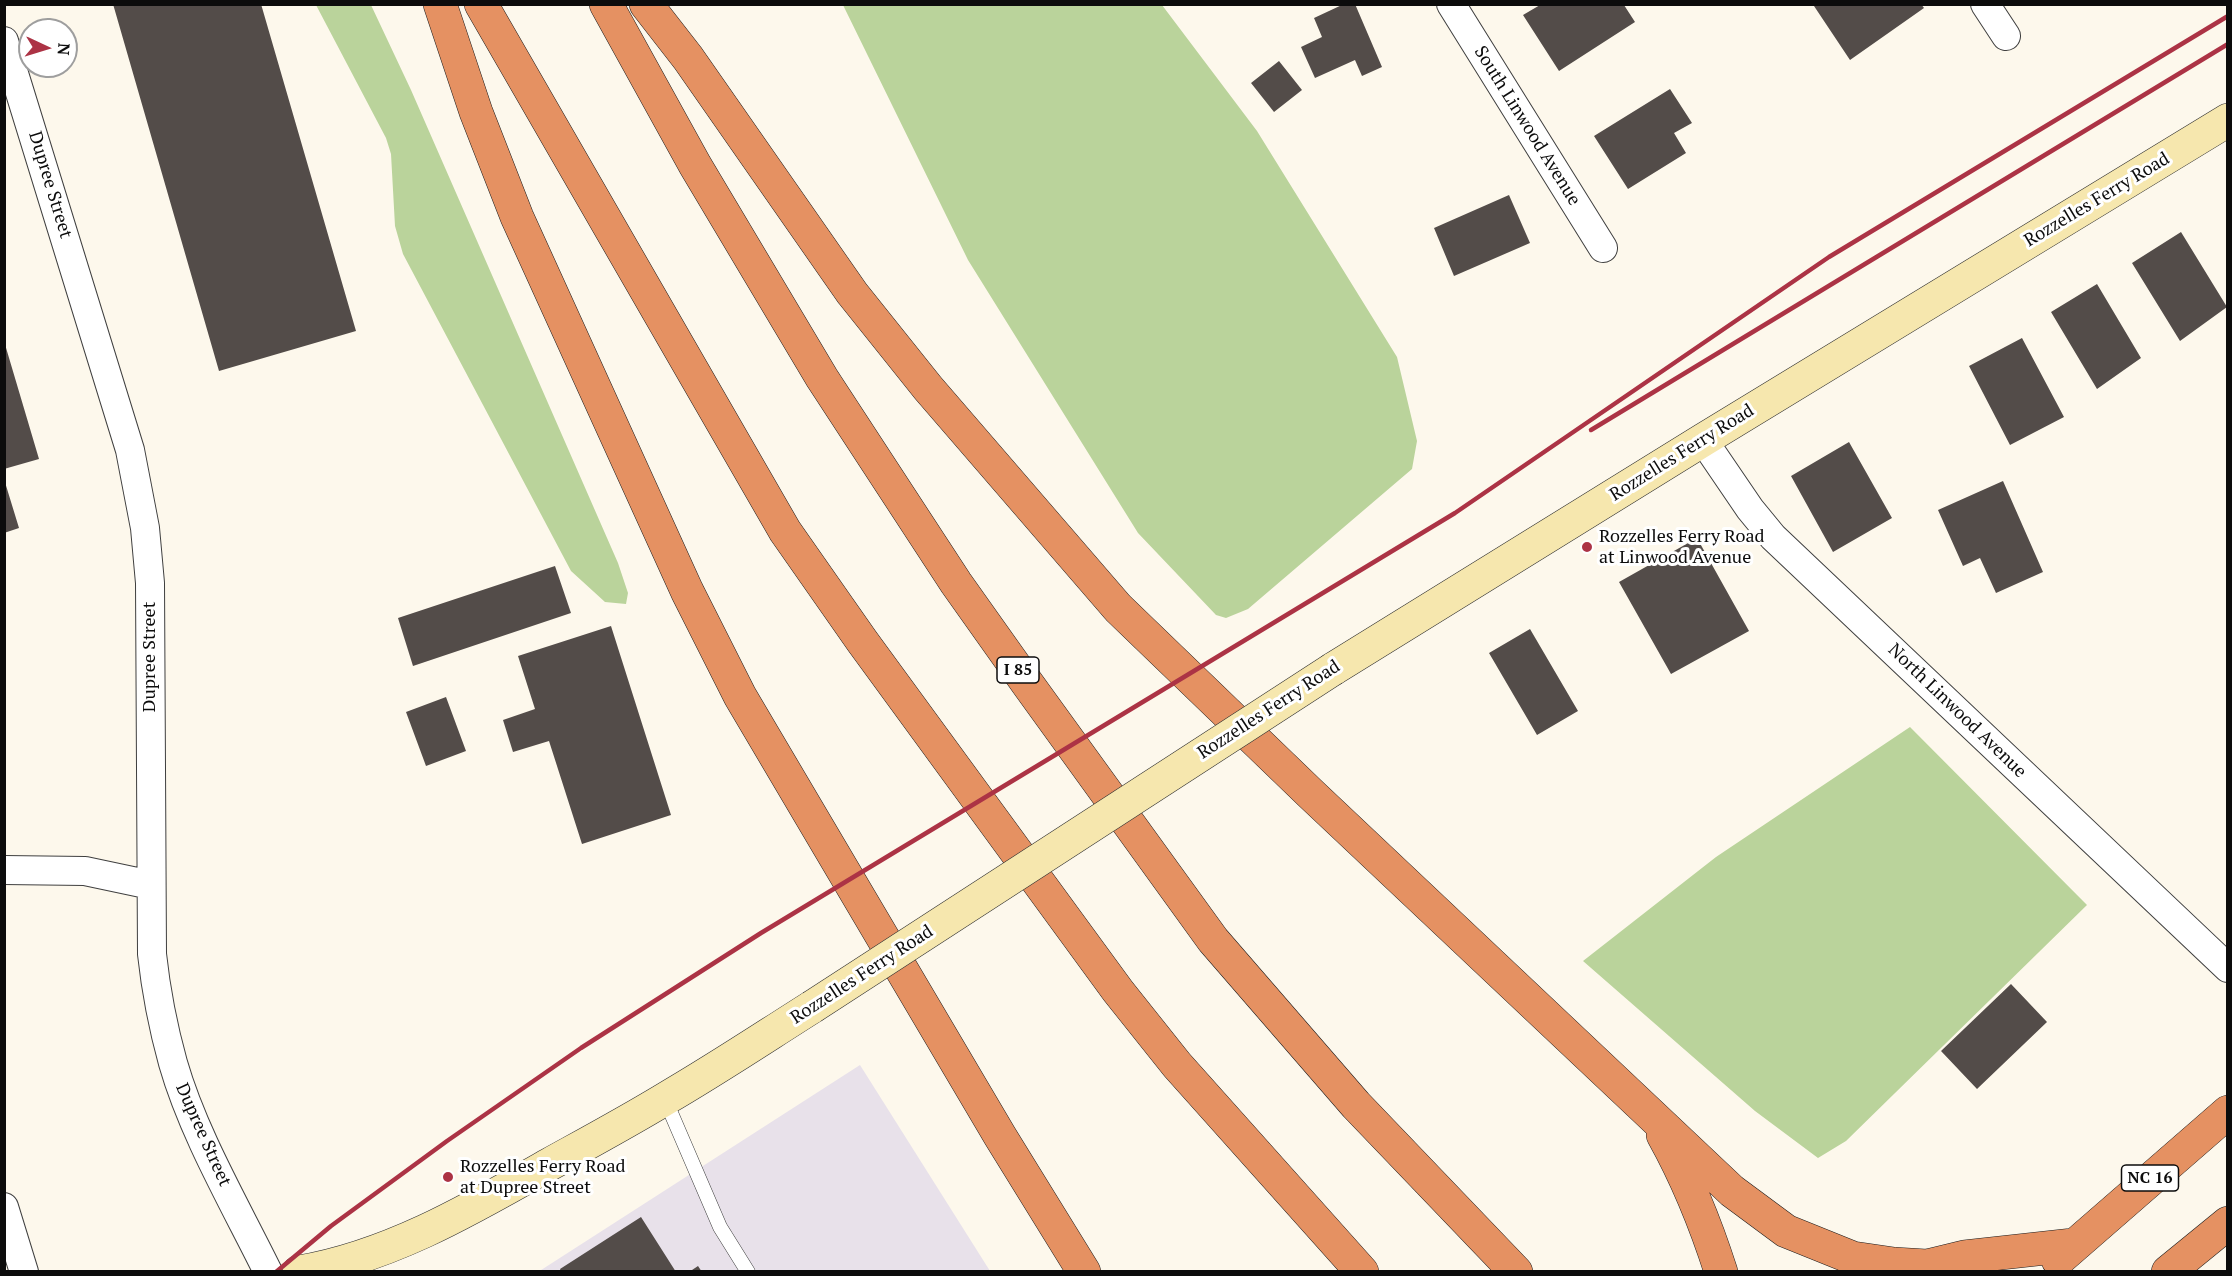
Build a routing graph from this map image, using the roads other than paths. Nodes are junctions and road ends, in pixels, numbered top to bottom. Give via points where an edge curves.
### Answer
1 (440, 4) edge
2 (482, 4) edge
3 (606, 4) edge
4 (646, 4) edge
5 (1451, 4) edge
6 (1985, 4) edge
7 (2006, 36) dead end
8 (4, 41) edge
9 (2228, 120) edge
10 (1604, 248) dead end
11 (1703, 440) junction
12 (4, 870) edge
13 (151, 885) junction
14 (2228, 968) edge
15 (665, 1099) junction
16 (2228, 1112) edge
17 (1651, 1114) junction
18 (4, 1208) edge
19 (2228, 1223) edge
20 (2073, 1245) junction
21 (24, 1272) edge
22 (268, 1272) edge
23 (299, 1272) edge
24 (748, 1272) edge
25 (1084, 1272) edge
26 (1362, 1272) edge
27 (1516, 1272) edge
28 (1721, 1272) edge
29 (2046, 1272) edge
30 (2168, 1272) edge

1 - 25 highway via 517,217 724,665
2 - 26 highway via 785,531 1119,992 1177,1065
3 - 27 highway, I 85 via 695,165 822,378 956,583 1034,693 1212,940 1356,1105
4 - 17 highway via 852,293 928,388 1119,608
5 - 10 street, South Linwood Avenue
6 - 7 street
8 - 13 street, Dupree Street via 130,450 146,528 150,583
9 - 11 street, Rozzelles Ferry Road
11 - 14 street, North Linwood Avenue via 1773,537
11 - 15 street, Rozzelles Ferry Road, bridge via 1333,669
12 - 13 street via 85,871
13 - 22 street, Dupree Street via 156,992 173,1064 196,1126
15 - 23 street, Rozzelles Ferry Road via 421,1233 324,1268
15 - 24 lane via 720,1227
16 - 20 highway, NC 16
17 - 20 highway via 1732,1191 1786,1231 1853,1258 1927,1266 1964,1257
17 - 28 highway via 1678,1165
18 - 21 street
19 - 30 highway
20 - 29 highway, NC 16

